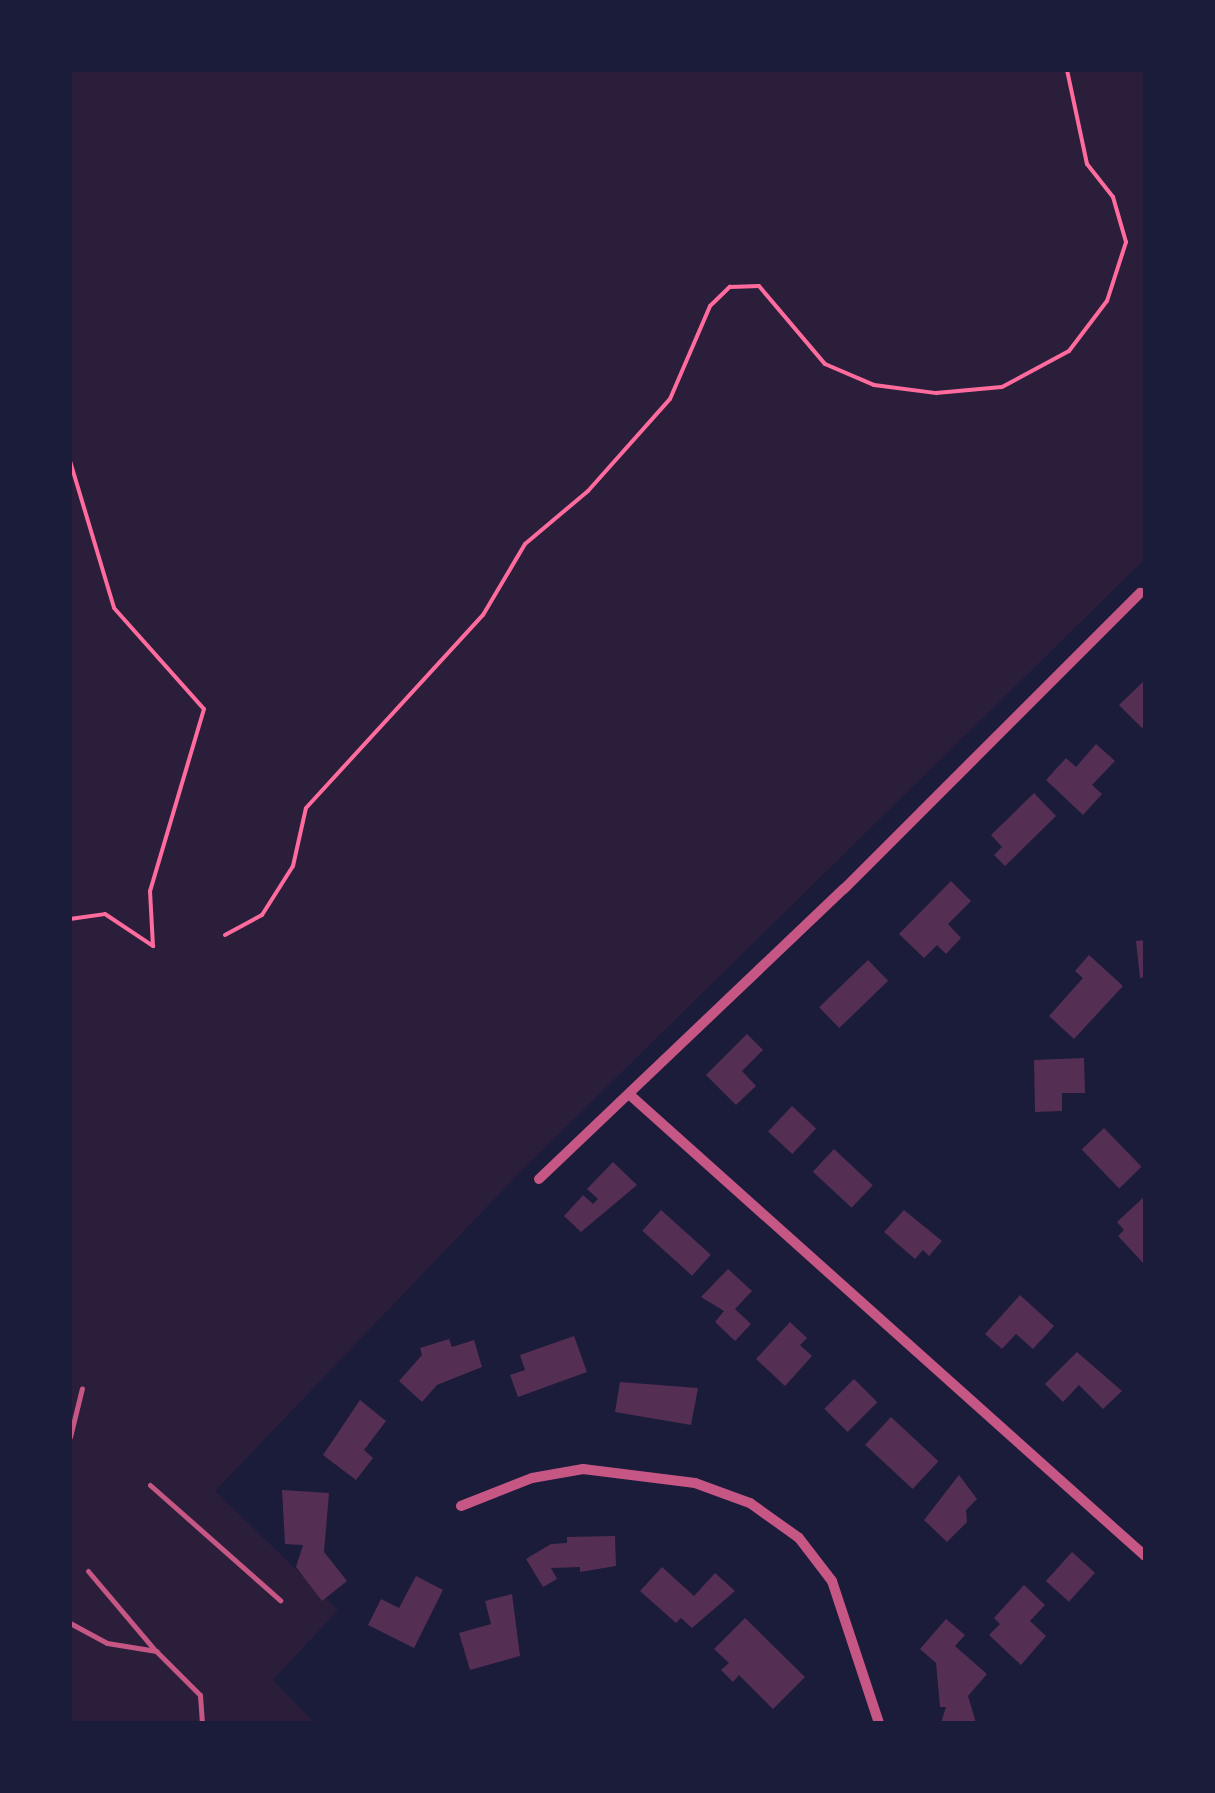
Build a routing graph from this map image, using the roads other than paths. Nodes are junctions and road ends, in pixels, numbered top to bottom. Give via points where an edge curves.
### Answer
1 (1140, 593) dead end
2 (630, 1095) junction
3 (539, 1179) dead end
4 (82, 1388) dead end
5 (70, 1437) edge
6 (150, 1485) dead end
7 (461, 1506) dead end
8 (1145, 1556) edge
9 (88, 1571) dead end
10 (280, 1600) dead end
11 (70, 1622) edge
12 (156, 1652) junction
13 (202, 1723) edge
14 (879, 1723) edge

1 - 2 street
2 - 3 street
2 - 8 street
4 - 5 lane
6 - 10 lane
7 - 14 street via 532,1478 583,1469 695,1482 750,1503 799,1538 832,1582
9 - 12 lane
11 - 12 lane via 107,1643
12 - 13 lane via 200,1696

